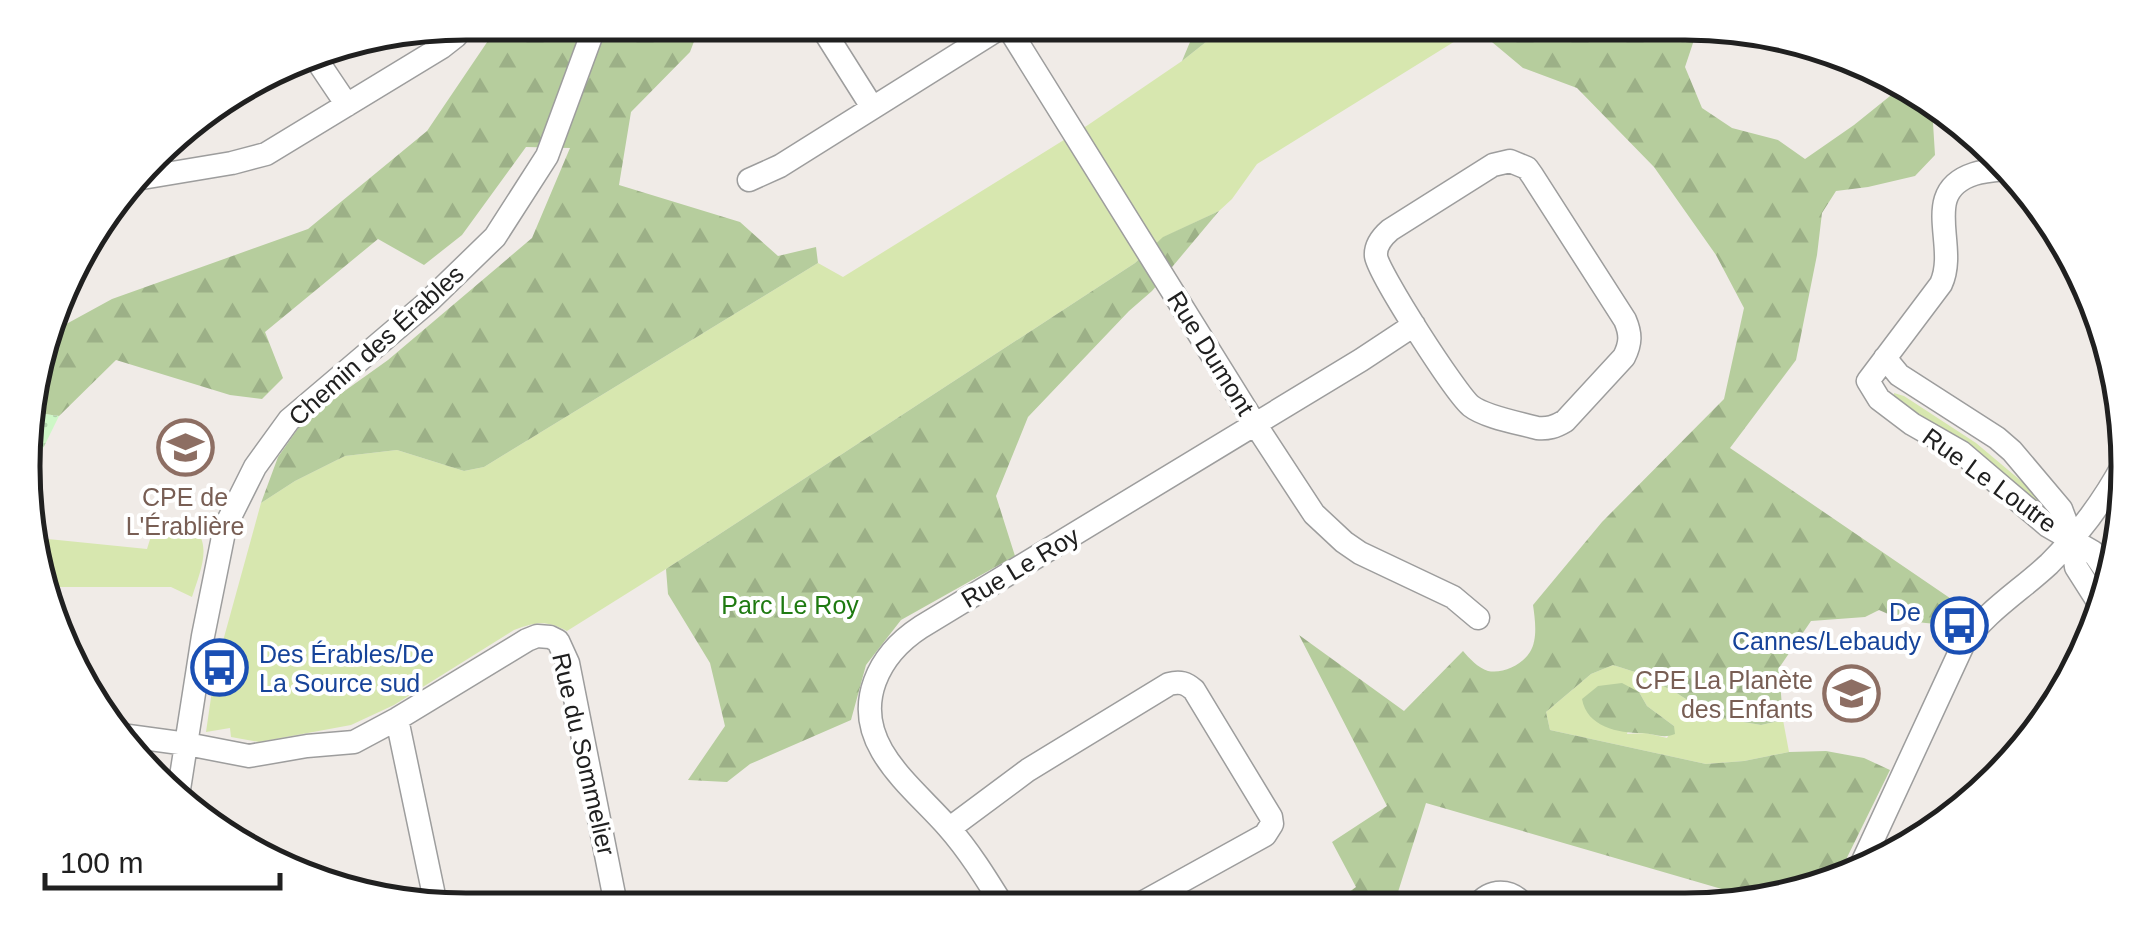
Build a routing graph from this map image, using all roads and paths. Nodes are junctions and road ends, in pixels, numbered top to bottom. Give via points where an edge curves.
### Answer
1 (589, 40) edge
2 (830, 40) edge
3 (980, 40) edge
4 (1018, 40) edge
5 (451, 41) edge
6 (321, 66) edge
7 (347, 105) junction
8 (872, 108) junction
9 (165, 165) edge
10 (1992, 171) edge
11 (748, 180) dead end
12 (1414, 326) junction
13 (1885, 358) junction
14 (1255, 424) junction
15 (2110, 485) edge
16 (2072, 538) junction
17 (2100, 562) edge
18 (2092, 592) edge
19 (1478, 618) dead end
20 (397, 719) junction
21 (138, 738) edge
22 (186, 744) junction
23 (180, 782) edge
24 (950, 828) junction
25 (1867, 852) edge
26 (433, 891) edge
27 (614, 893) edge
28 (995, 893) edge
29 (1160, 893) edge

1 - 22 street, Chemin des Érables via 547,156 495,237 288,420 254,467 225,527
2 - 8 street
3 - 8 street
4 - 14 street, Rue Dumont
5 - 7 street
6 - 7 street
7 - 9 street via 266,154 232,164
8 - 11 street
10 - 13 street, Rue Le Loutre via 1975,173 1948,193 1942,215 1946,274
12 - 12 street via 1380,268 1378,243 1493,165 1510,161 1532,176 1625,320 1630,346 1565,421 1536,428 1472,407
12 - 14 street, Rue Le Roy
13 - 16 street, Rue Le Loutre via 2012,451 2062,509
13 - 16 street, Rue Le Loutre via 1868,381 1879,399
14 - 19 street, Rue Dumont via 1314,514 1344,542 1454,597
14 - 24 street, Rue Le Roy via 921,627 887,656 870,700 873,732 893,767
15 - 16 street
16 - 17 street
16 - 18 street via 2076,567
16 - 25 street via 1963,645
20 - 22 street, Rue du Sommelier via 354,742 249,756
20 - 26 street
20 - 27 street, Rue du Sommelier via 527,640 558,641
21 - 22 street, Rue du Sommelier
22 - 23 street, Chemin des Érables
24 - 28 street, Rue Le Roy
24 - 29 street via 1028,770 1169,684 1187,684 1272,824 1265,835

